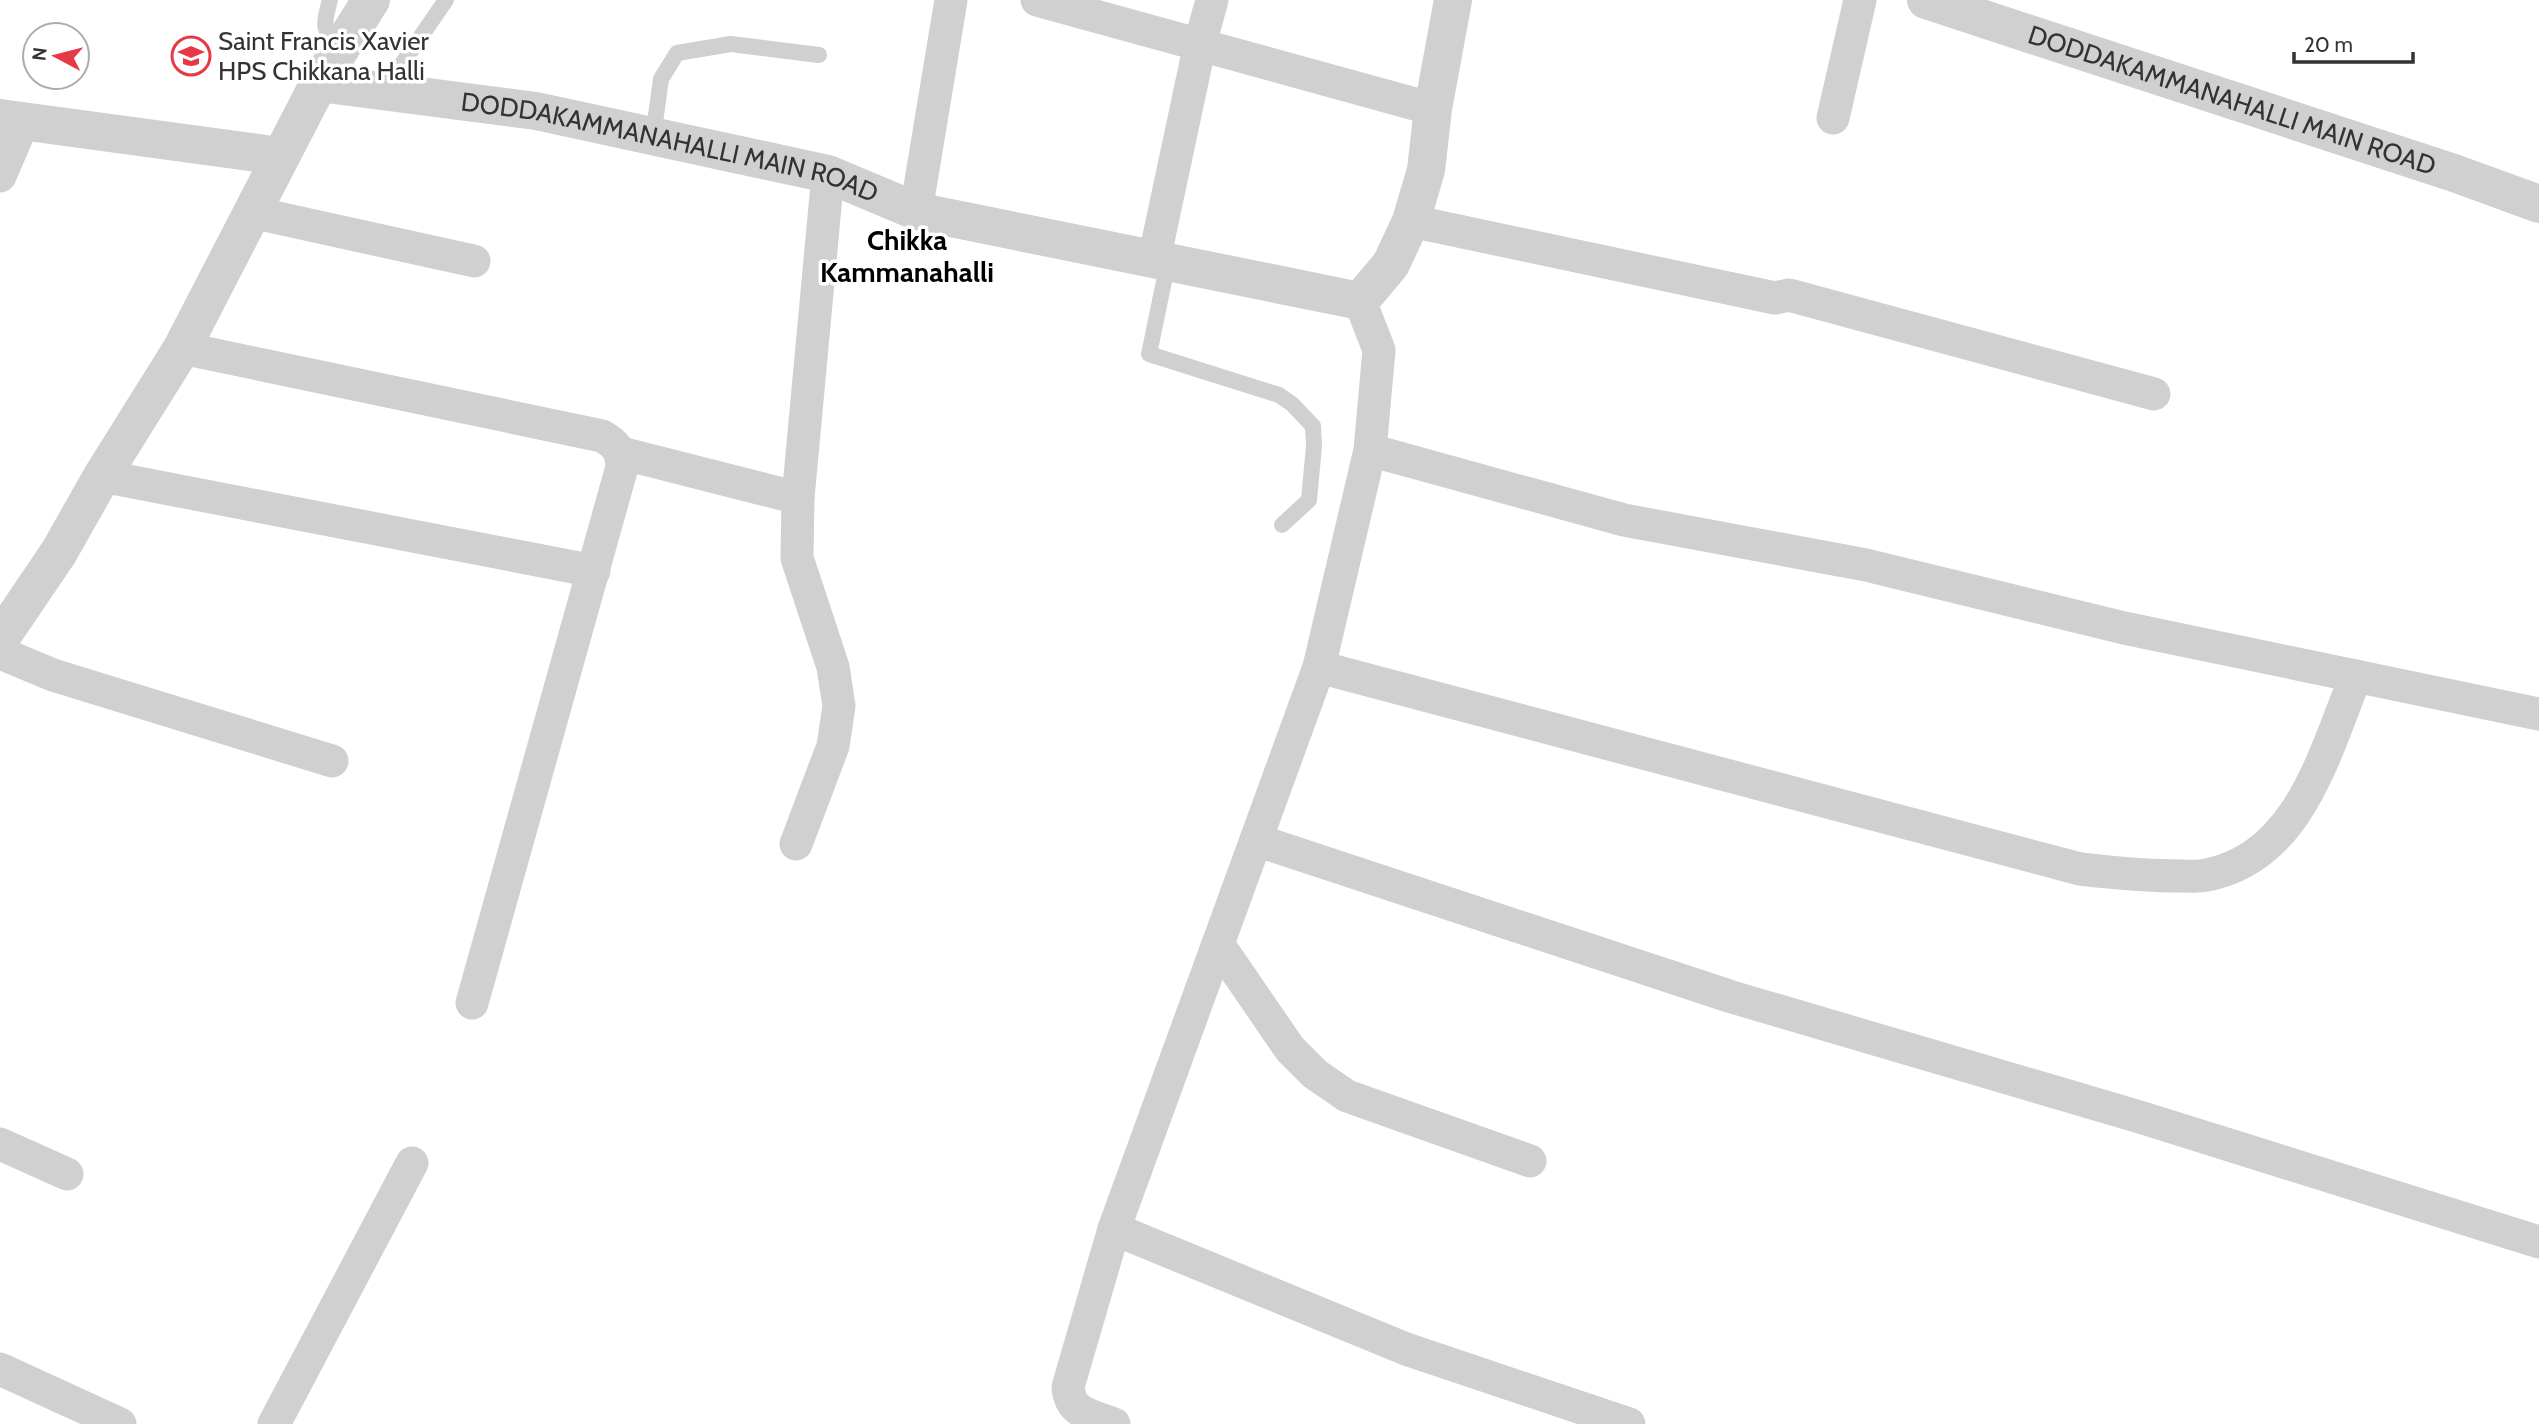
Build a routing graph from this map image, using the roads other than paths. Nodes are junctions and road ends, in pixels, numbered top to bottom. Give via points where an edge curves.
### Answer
1 (330, 0) edge
2 (371, 0) edge
3 (446, 0) edge
4 (951, 0) edge
5 (1037, 0) edge
6 (1212, 0) edge
7 (1453, 0) edge
8 (1860, 0) edge
9 (1926, 0) edge
10 (1200, 44) junction
11 (340, 50) junction
12 (819, 55) dead end
13 (319, 83) junction
14 (383, 92) junction
15 (1433, 109) junction
16 (1833, 118) dead end
17 (12, 119) edge
18 (653, 137) junction
19 (280, 156) junction
20 (828, 174) junction
21 (0, 176) edge
22 (2539, 204) edge
23 (916, 211) junction
24 (251, 212) junction
25 (1411, 221) junction
26 (474, 261) dead end
27 (1161, 261) junction
28 (1360, 301) junction
29 (182, 348) junction
30 (2154, 394) dead end
31 (1370, 450) junction
32 (621, 453) junction
33 (102, 476) junction
34 (798, 498) junction
35 (1282, 525) dead end
36 (594, 570) junction
37 (0, 639) edge
38 (0, 653) edge
39 (1319, 667) junction
40 (2356, 676) junction
41 (2539, 714) edge
42 (332, 761) dead end
43 (1256, 840) junction
44 (796, 844) dead end
45 (1218, 944) junction
46 (472, 1003) dead end
47 (0, 1144) edge
48 (1530, 1161) dead end
49 (412, 1163) dead end
50 (67, 1174) dead end
51 (1114, 1229) junction
52 (2539, 1242) edge
53 (0, 1369) edge
54 (120, 1424) edge
55 (274, 1424) edge
56 (1114, 1424) edge
57 (1629, 1424) edge

1 - 11 lane via 323,22
2 - 11 street
3 - 14 lane
4 - 23 street
5 - 10 street
6 - 10 street
7 - 15 street
8 - 16 street
9 - 22 street, DODDAKAMMANAHALLI MAIN ROAD
10 - 15 street
10 - 27 street
11 - 13 street
12 - 18 lane via 731,44 677,52 661,79
13 - 14 street, DODDAKAMMANAHALLI MAIN ROAD
13 - 19 street
14 - 18 street, DODDAKAMMANAHALLI MAIN ROAD via 536,111
15 - 25 street via 1426,170
17 - 19 street
17 - 21 street
18 - 20 street, DODDAKAMMANAHALLI MAIN ROAD
19 - 24 street
20 - 23 street, DODDAKAMMANAHALLI MAIN ROAD
20 - 34 street
23 - 27 street, DODDAKAMMANAHALLI MAIN ROAD
24 - 26 street
24 - 29 street
25 - 28 street via 1391,264
25 - 30 street via 1774,298 1789,295
27 - 28 street, DODDAKAMMANAHALLI MAIN ROAD
27 - 35 lane via 1149,354 1279,395 1313,426 1309,500
28 - 31 street via 1379,350
29 - 32 street via 602,436
29 - 33 street
31 - 39 street
31 - 40 street via 1625,520 1866,565 2123,628
32 - 34 street
32 - 36 street via 622,467
33 - 36 street
33 - 37 street via 59,552
34 - 44 street via 797,558 833,667 839,706 832,746
36 - 46 street
38 - 42 street via 53,675
39 - 40 street via 2080,869 2144,876 2207,876 2244,862 2275,840 2303,803
39 - 43 street
40 - 41 street
43 - 45 street
43 - 52 street via 1732,998 2143,1118
45 - 48 street via 1290,1049 1315,1074 1347,1096
45 - 51 street
47 - 50 street
49 - 55 street
51 - 56 street via 1069,1387 1069,1400 1077,1409
51 - 57 street via 1406,1349
53 - 54 street

